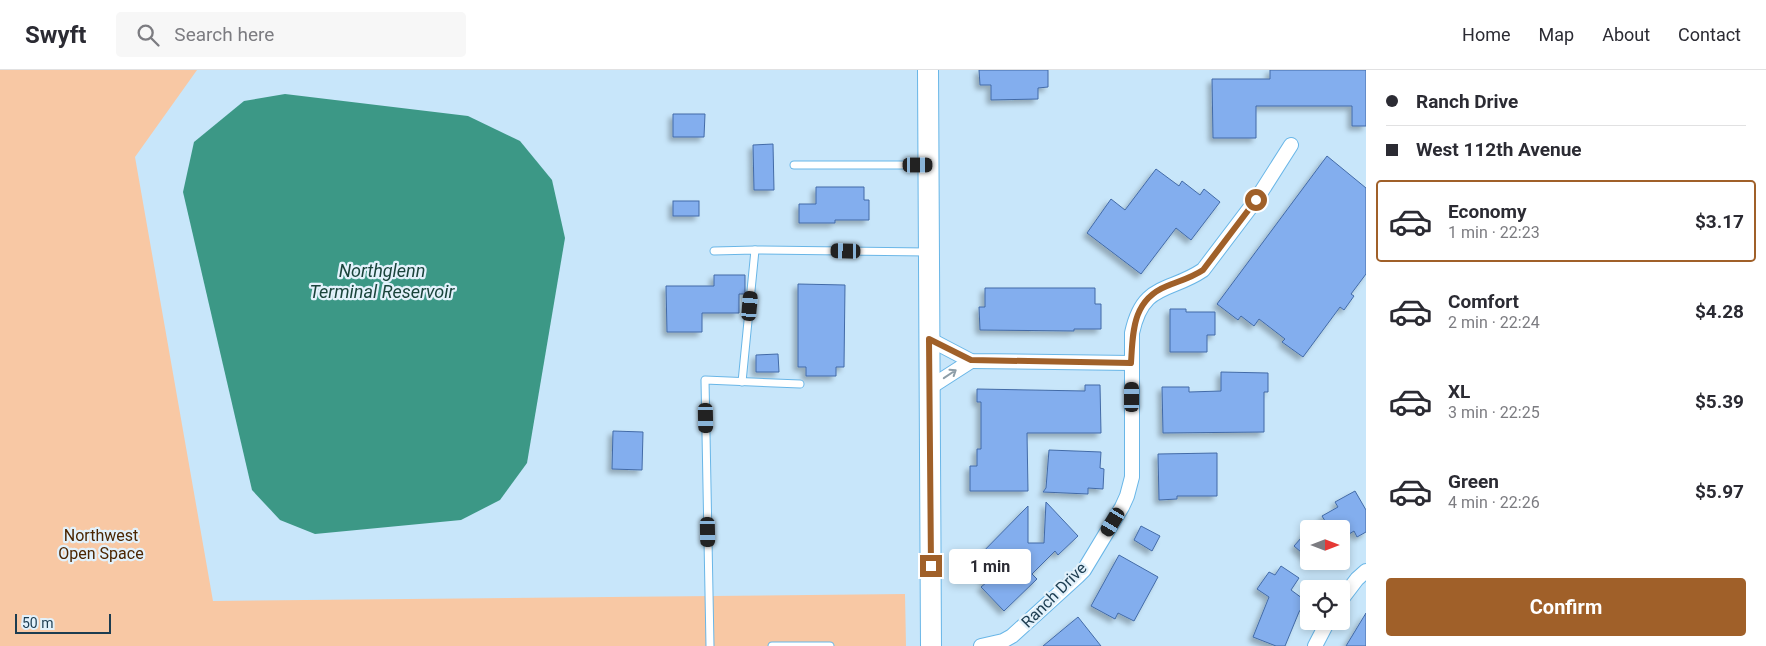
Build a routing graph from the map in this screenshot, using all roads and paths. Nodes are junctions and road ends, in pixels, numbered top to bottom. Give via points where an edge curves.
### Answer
1 (928, 70) edge
2 (1291, 145) dead end
3 (794, 165) dead end
4 (928, 165) junction
5 (755, 250) junction
6 (714, 251) dead end
7 (929, 252) junction
8 (929, 339) junction
9 (971, 360) junction
10 (1131, 363) junction
11 (742, 382) junction
12 (800, 384) dead end
13 (929, 388) junction
14 (1366, 571) edge
15 (1350, 589) edge
16 (1323, 630) edge
17 (710, 646) edge
18 (772, 646) edge
19 (830, 646) edge
20 (931, 646) edge
21 (980, 646) edge
22 (1315, 646) edge

1 - 4 main road
2 - 10 street, Ranch Drive via 1256,200 1203,270 1194,277 1159,290 1141,307 1132,333
3 - 4 lane
4 - 7 main road
5 - 6 lane
5 - 7 lane
5 - 11 lane
7 - 8 main road
8 - 9 street
8 - 13 main road
9 - 10 street
13 -> 9 street
10 - 21 street, Ranch Drive via 1132,477 1122,507 1078,576 1012,636 1003,642
11 - 12 lane
11 - 17 lane via 705,380
13 - 20 main road
14 - 15 street
16 - 22 street
18 - 19 lane

